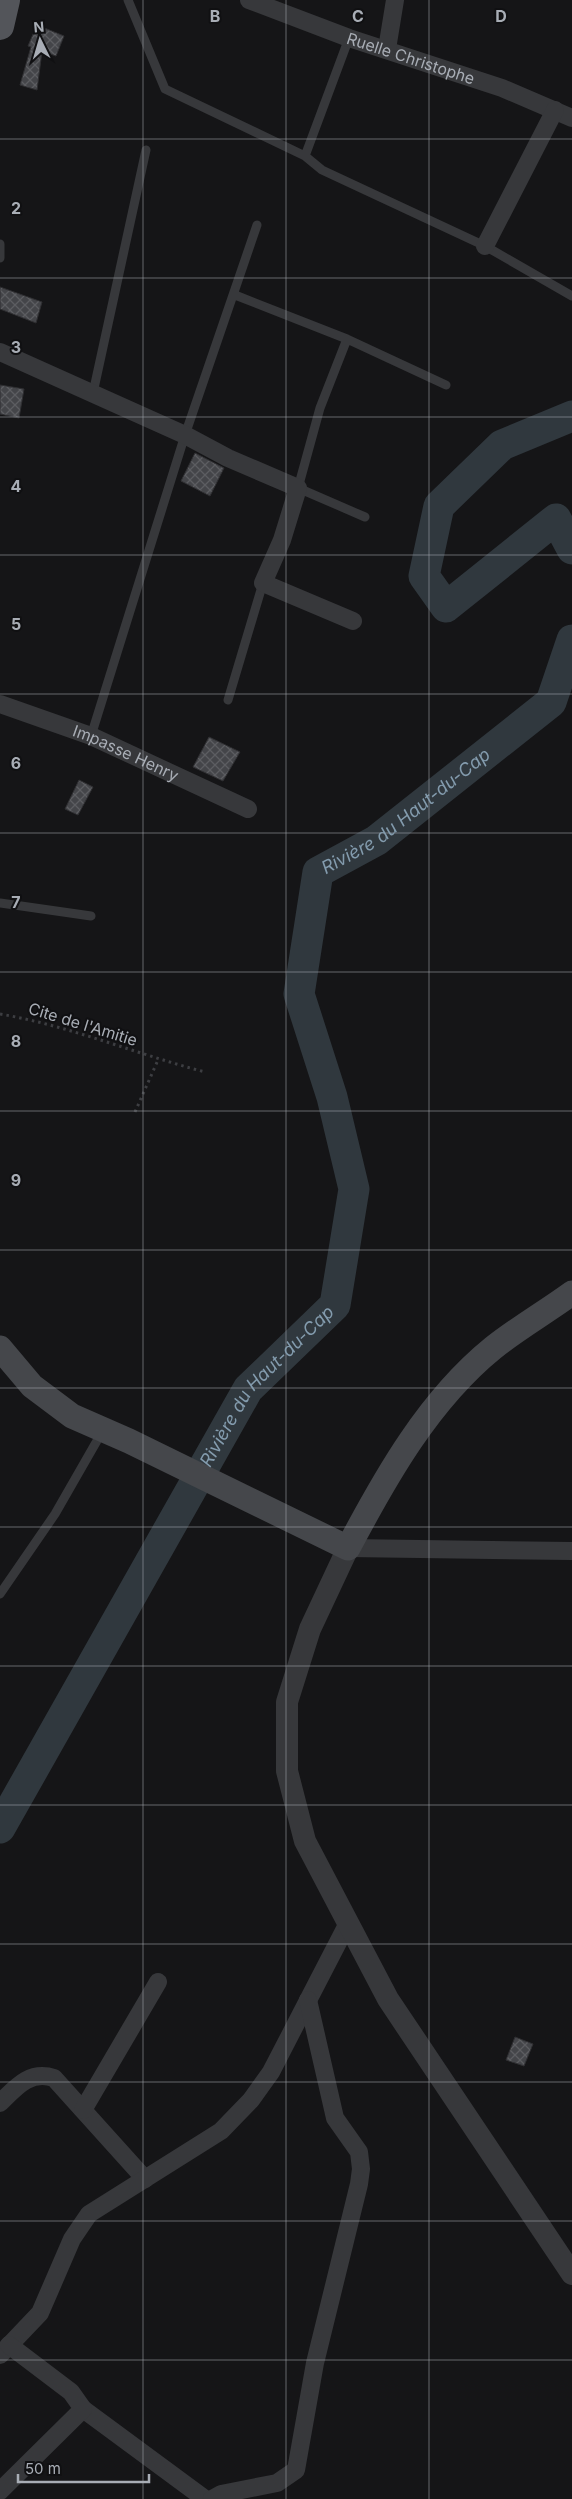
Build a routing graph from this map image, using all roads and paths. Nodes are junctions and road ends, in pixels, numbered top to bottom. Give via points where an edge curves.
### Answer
1 (6, 0) edge
2 (128, 0) edge
3 (249, 0) edge
4 (395, 0) edge
5 (0, 26) edge
6 (349, 38) junction
7 (386, 49) junction
8 (554, 110) junction
9 (572, 118) edge
10 (146, 150) dead end
11 (305, 156) junction
12 (257, 225) dead end
13 (0, 244) edge
14 (485, 246) junction
15 (0, 258) edge
16 (235, 295) junction
17 (572, 296) edge
18 (347, 339) junction
19 (0, 352) edge
20 (446, 385) dead end
21 (93, 393) junction
22 (186, 435) junction
23 (298, 488) junction
24 (365, 517) dead end
25 (263, 583) junction
26 (353, 621) dead end
27 (228, 700) dead end
28 (0, 704) edge
29 (92, 736) junction
30 (248, 809) dead end
31 (0, 903) edge
32 (91, 916) dead end
33 (0, 1014) edge
34 (158, 1060) junction
35 (205, 1072) dead end
36 (135, 1112) dead end
37 (572, 1294) edge
38 (0, 1348) edge
39 (104, 1430) junction
40 (348, 1548) junction
41 (572, 1551) edge
42 (0, 1594) edge
43 (347, 1926) junction
44 (158, 1982) dead end
45 (308, 2000) junction
46 (0, 2103) edge
47 (84, 2110) junction
48 (144, 2179) junction
49 (572, 2274) edge
50 (4, 2350) edge
51 (83, 2409) junction
52 (0, 2491) edge
53 (205, 2499) edge
54 (212, 2499) edge

1 - 5 main road
2 - 11 lane via 165,89
3 - 6 street, Ruelle Christophe
4 - 7 street
6 - 7 street, Ruelle Christophe
6 - 11 lane
7 - 8 street, Ruelle Christophe via 502,88
8 - 9 street, Ruelle Christophe
8 - 14 street
10 - 21 lane
11 - 14 lane via 322,170
12 - 16 lane
13 - 15 lane
14 - 17 lane
16 - 18 lane
16 - 22 lane
18 - 20 lane
18 - 23 lane via 320,408
19 - 21 street
21 - 22 street
22 - 23 street via 228,458
22 - 29 lane
23 - 24 lane
23 - 25 street via 282,540
25 - 26 street
25 - 27 lane
28 - 29 street, Impasse Henry
29 - 30 street, Impasse Henry
31 - 32 lane
33 - 34 path, Cite de l'Amitie via 34,1020
34 - 35 path, Cite de l'Amitie
34 - 36 path
37 - 40 main road via 493,1348 462,1377 432,1412 381,1484
38 - 39 main road via 32,1386 72,1416
39 - 40 main road
39 - 42 lane via 55,1514
40 - 41 street
40 - 43 street via 310,1629 287,1702 287,1771 305,1841
43 - 45 street
43 - 49 street via 388,1999
44 - 47 street
45 - 48 street via 271,2072 251,2100 221,2131
45 - 54 street via 335,2118 359,2152 359,2184 315,2364 296,2470 277,2483 221,2494
46 - 47 street via 32,2076 44,2075 54,2078
47 - 48 street
48 - 50 street via 89,2214 72,2239 40,2312
50 - 51 street via 71,2392
51 - 52 street
51 - 53 street

